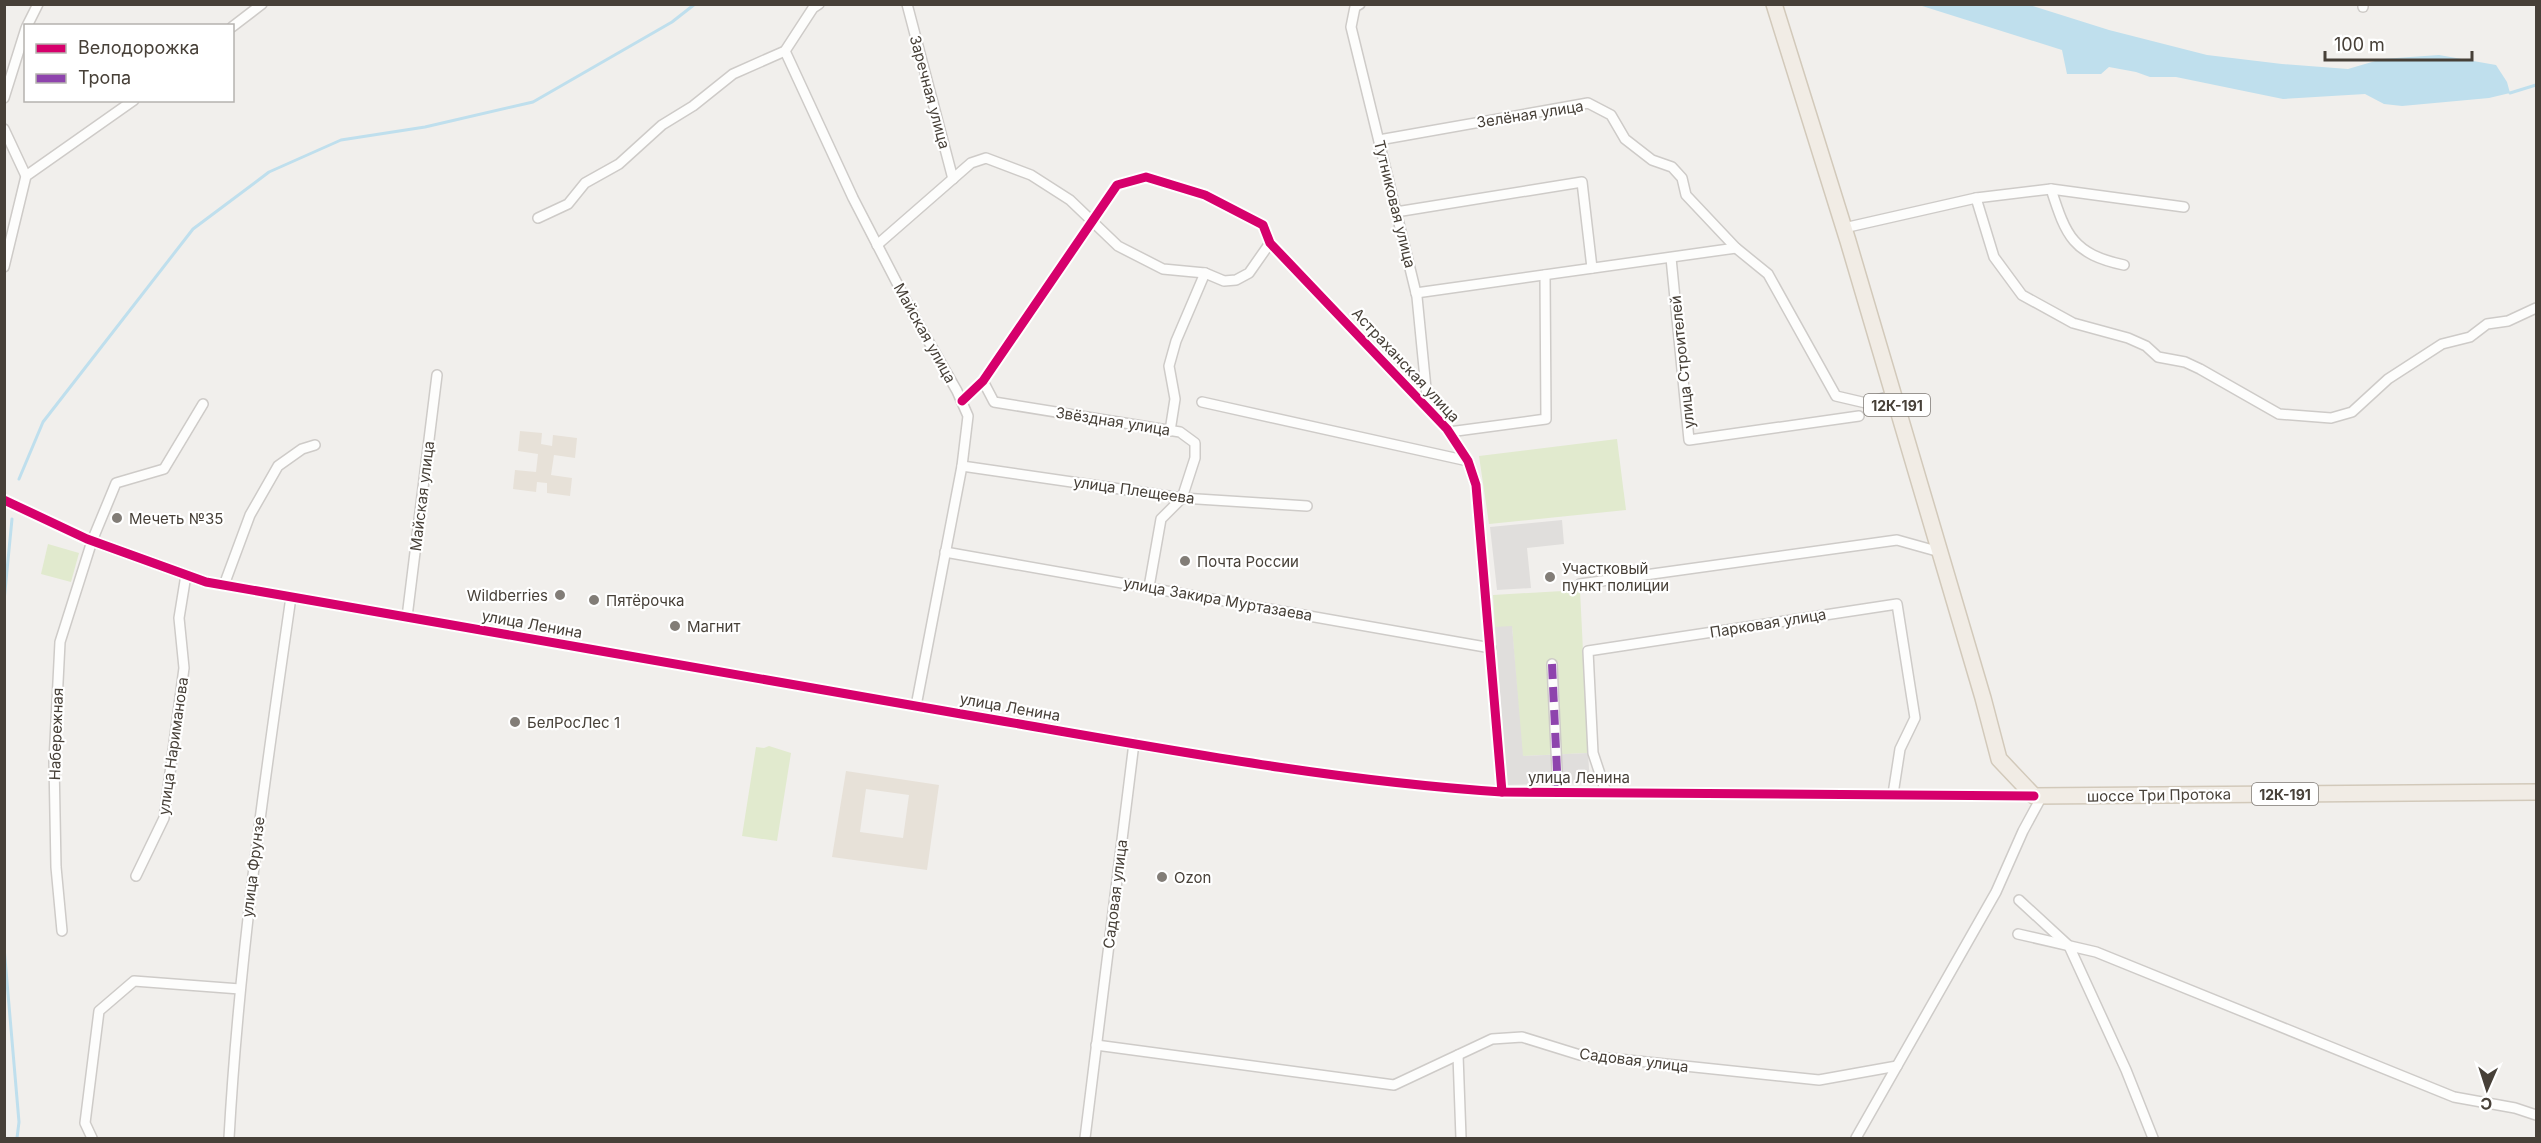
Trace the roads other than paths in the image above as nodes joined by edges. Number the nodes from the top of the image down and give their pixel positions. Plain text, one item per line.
1 (38, 4) edge
2 (262, 4) edge
3 (819, 4) edge
4 (907, 4) edge
5 (1360, 4) edge
6 (1774, 4) edge
7 (28, 24) edge
8 (234, 25) edge
9 (24, 33) edge
10 (784, 51) junction
11 (4, 98) edge
12 (131, 102) edge
13 (4, 129) edge
14 (1379, 140) junction
15 (26, 176) junction
16 (953, 179) junction
17 (2051, 189) junction
18 (1976, 198) junction
19 (2184, 207) dead end
20 (1396, 212) junction
21 (538, 218) dead end
22 (1093, 220) junction
23 (1844, 228) junction
24 (1270, 243) junction
25 (877, 245) junction
26 (1736, 249) junction
27 (1671, 258) junction
28 (2124, 265) dead end
29 (4, 267) edge
30 (1592, 268) junction
31 (1205, 273) junction
32 (1545, 275) junction
33 (1416, 293) junction
34 (2536, 308) edge
35 (437, 375) dead end
36 (983, 381) junction
37 (1894, 395) junction
38 (962, 401) junction
39 (1202, 402) dead end
40 (203, 405) dead end
41 (1428, 409) junction
42 (1858, 416) dead end
43 (1170, 431) junction
44 (1449, 432) junction
45 (315, 445) dead end
46 (1468, 461) junction
47 (962, 466) junction
48 (1182, 498) junction
49 (4, 500) edge
50 (1307, 506) dead end
51 (92, 541) junction
52 (945, 552) junction
53 (1940, 552) junction
54 (186, 575) junction
55 (1580, 584) dead end
56 (224, 585) junction
57 (1149, 586) junction
58 (291, 597) junction
59 (407, 617) junction
60 (1491, 648) junction
61 (1552, 664) dead end
62 (916, 706) junction
63 (1134, 743) junction
64 (1502, 792) junction
65 (1558, 792) junction
66 (1606, 792) junction
67 (2536, 792) edge
68 (1893, 794) junction
69 (2038, 796) junction
70 (136, 876) dead end
71 (2019, 900) dead end
72 (62, 932) dead end
73 (2018, 933) dead end
74 (2069, 946) junction
75 (240, 990) junction
76 (1096, 1045) junction
77 (1458, 1055) junction
78 (1897, 1066) junction
79 (2536, 1115) edge
80 (92, 1138) edge
81 (229, 1138) edge
82 (1085, 1138) edge
83 (1461, 1138) edge
84 (1856, 1138) edge
85 (2153, 1138) edge

1 - 7 street
2 - 8 street
3 - 10 street
4 - 16 street, Заречная улица
5 - 14 street, Тутниковая улица
6 - 23 main road, 12К-191
9 - 11 street
10 - 21 street
10 - 25 street, Майская улица
12 - 15 street
13 - 15 street
14 - 20 street, Тутниковая улица
14 - 26 street, Зелёная улица
15 - 29 street
16 - 22 street
16 - 25 street
17 - 18 street
17 - 19 street
17 - 28 street
18 - 23 street
18 - 34 street
20 - 30 street
20 - 33 street, Тутниковая улица
22 - 24 street, Астраханская улица
22 - 31 street
22 - 36 street, Астраханская улица
23 - 37 main road, 12К-191
24 - 31 street
24 - 41 street, Астраханская улица
25 - 38 street, Майская улица
26 - 27 street
26 - 37 street, Зелёная улица
27 - 30 street
27 - 42 street, улица Строителей
30 - 32 street
31 - 43 street
32 - 33 street
32 - 44 street
33 - 41 street, Тутниковая улица
35 - 59 street, Майская улица
36 - 38 street, Астраханская улица
36 - 43 street, Звёздная улица
37 - 53 main road, 12К-191
38 - 47 street, Майская улица
39 - 46 street
40 - 51 street, Набережная
41 - 44 street, Астраханская улица
43 - 48 street, Звёздная улица
44 - 46 street, Астраханская улица
45 - 56 street
46 - 60 street, Астраханская улица
47 - 48 street, улица Плещеева
47 - 52 street, Майская улица
48 - 50 street, улица Плещеева
48 - 57 street
49 - 51 street, улица Ленина
51 - 54 street, улица Ленина
51 - 72 street, Набережная
52 - 57 street, улица Закира Муртазаева
52 - 62 street, Майская улица
53 - 55 street
53 - 69 main road, 12К-191
54 - 56 street, улица Ленина
54 - 70 street, улица Нариманова
56 - 58 street, улица Ленина
57 - 60 street, улица Закира Муртазаева
58 - 59 street, улица Ленина
58 - 75 street, улица Фрунзе
59 - 62 street, улица Ленина
60 - 64 street, Астраханская улица
61 - 65 street
62 - 63 street, улица Ленина
63 - 64 street, улица Ленина
63 - 76 street, Садовая улица
64 - 65 street, улица Ленина
65 - 66 street, улица Ленина
66 - 68 street, улица Ленина
66 - 68 street, Парковая улица
67 - 69 main road, шоссе Три Протока / 12К-191
68 - 69 street, улица Ленина
69 - 78 street
71 - 74 street
73 - 74 street
74 - 79 street
74 - 85 street
75 - 80 street
75 - 81 street, улица Фрунзе
76 - 77 street, Садовая улица
76 - 82 street, Садовая улица
77 - 78 street, Садовая улица
77 - 83 street
78 - 84 street

